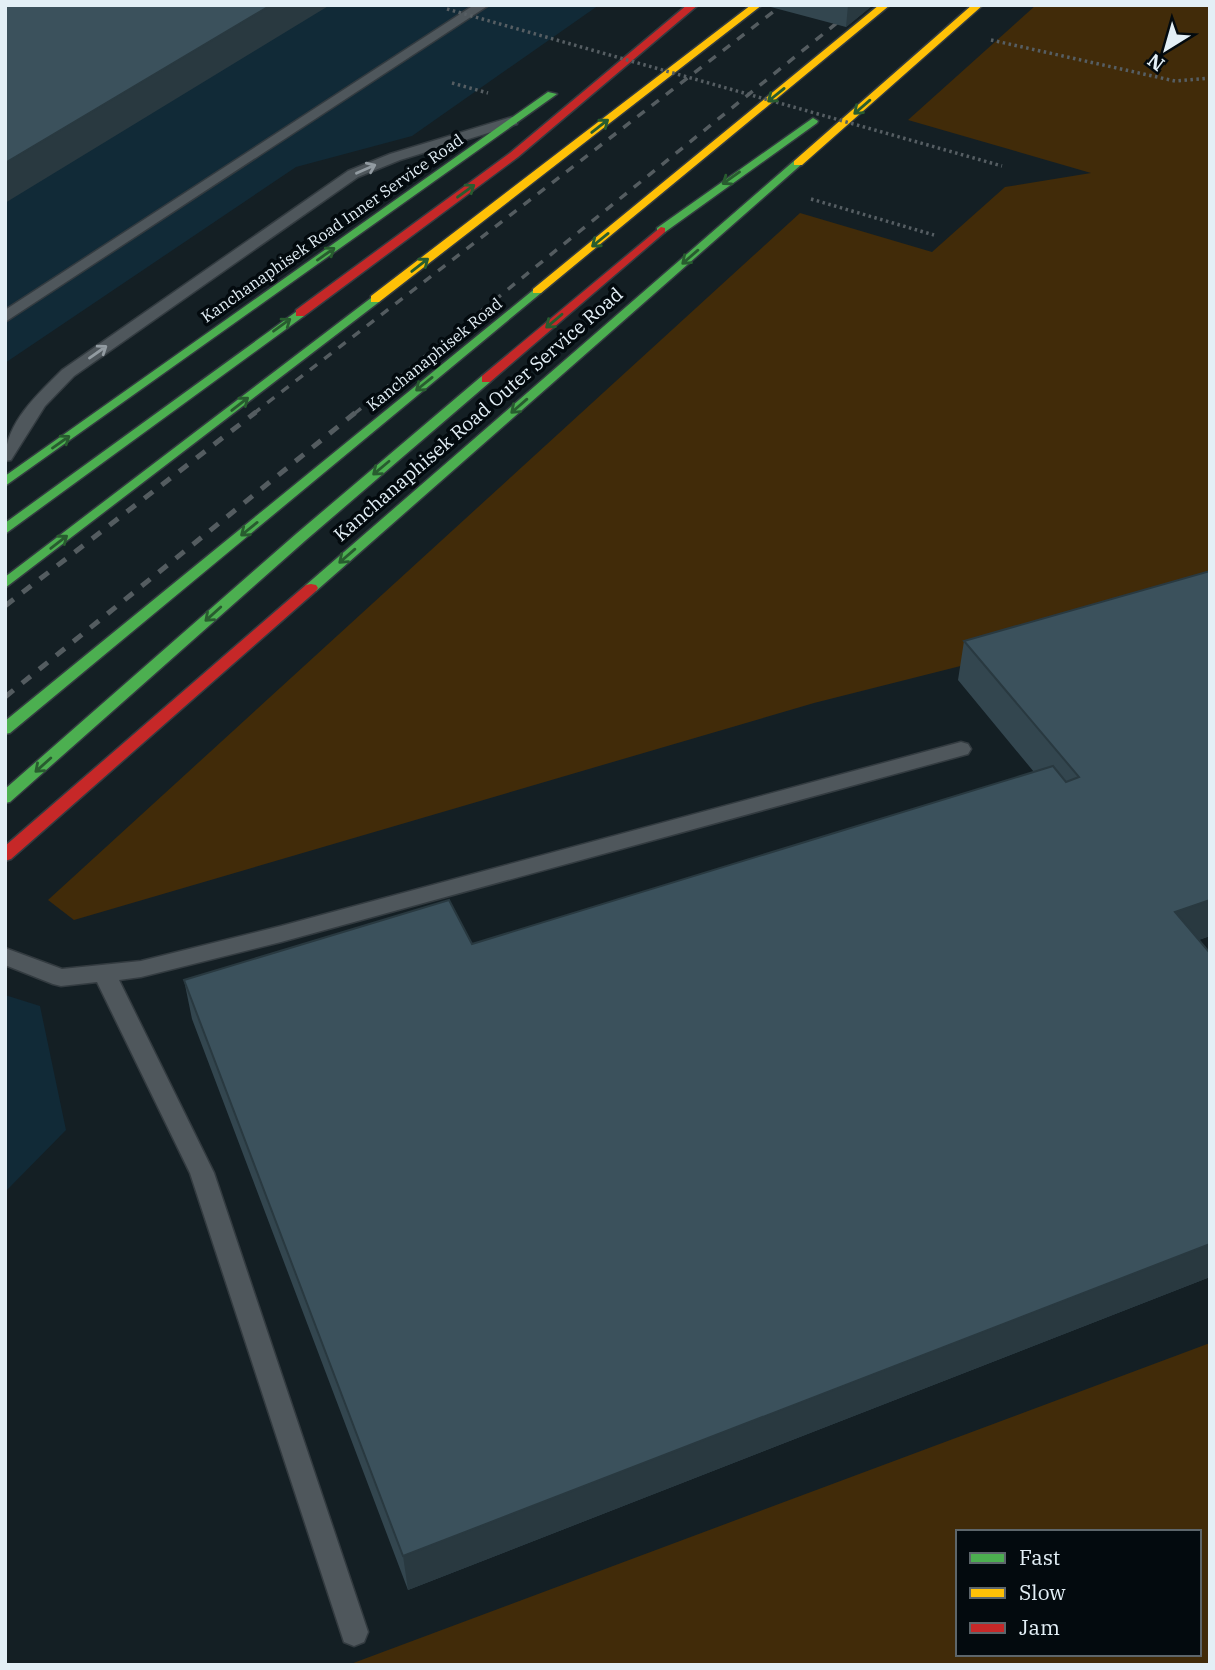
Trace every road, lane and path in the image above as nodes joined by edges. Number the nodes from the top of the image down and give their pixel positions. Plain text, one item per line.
1 (483, 5) edge
2 (681, 5) edge
3 (693, 5) edge
4 (757, 5) edge
5 (885, 5) edge
6 (447, 9) dead end
7 (973, 9) edge
8 (949, 30) junction
9 (602, 60) dead end
10 (1210, 78) edge
11 (568, 83) dead end
12 (516, 119) junction
13 (1002, 166) dead end
14 (770, 187) junction
15 (934, 235) dead end
16 (5, 317) edge
17 (5, 456) edge
18 (5, 482) edge
19 (5, 530) edge
20 (5, 584) edge
21 (5, 729) edge
22 (961, 749) dead end
23 (5, 798) edge
24 (5, 855) edge
25 (5, 957) edge
26 (104, 973) junction
27 (354, 1632) dead end

1 - 16 lane
2 - 9 main road
19 -> 3 main road
20 -> 4 main road
5 -> 21 main road, Kanchanaphisek Road
6 - 13 path, bridge
7 - 8 main road, Kanchanaphisek Road Outer Service Road
7 -> 23 main road
8 - 10 path
8 -> 14 main road, Kanchanaphisek Road Outer Service Road
11 - 12 main road, Kanchanaphisek Road Inner Service Road
17 -> 12 lane
18 -> 12 main road, Kanchanaphisek Road Inner Service Road
14 - 15 path
14 -> 24 main road, Kanchanaphisek Road Outer Service Road
22 - 26 lane
25 - 26 lane
26 - 27 lane

